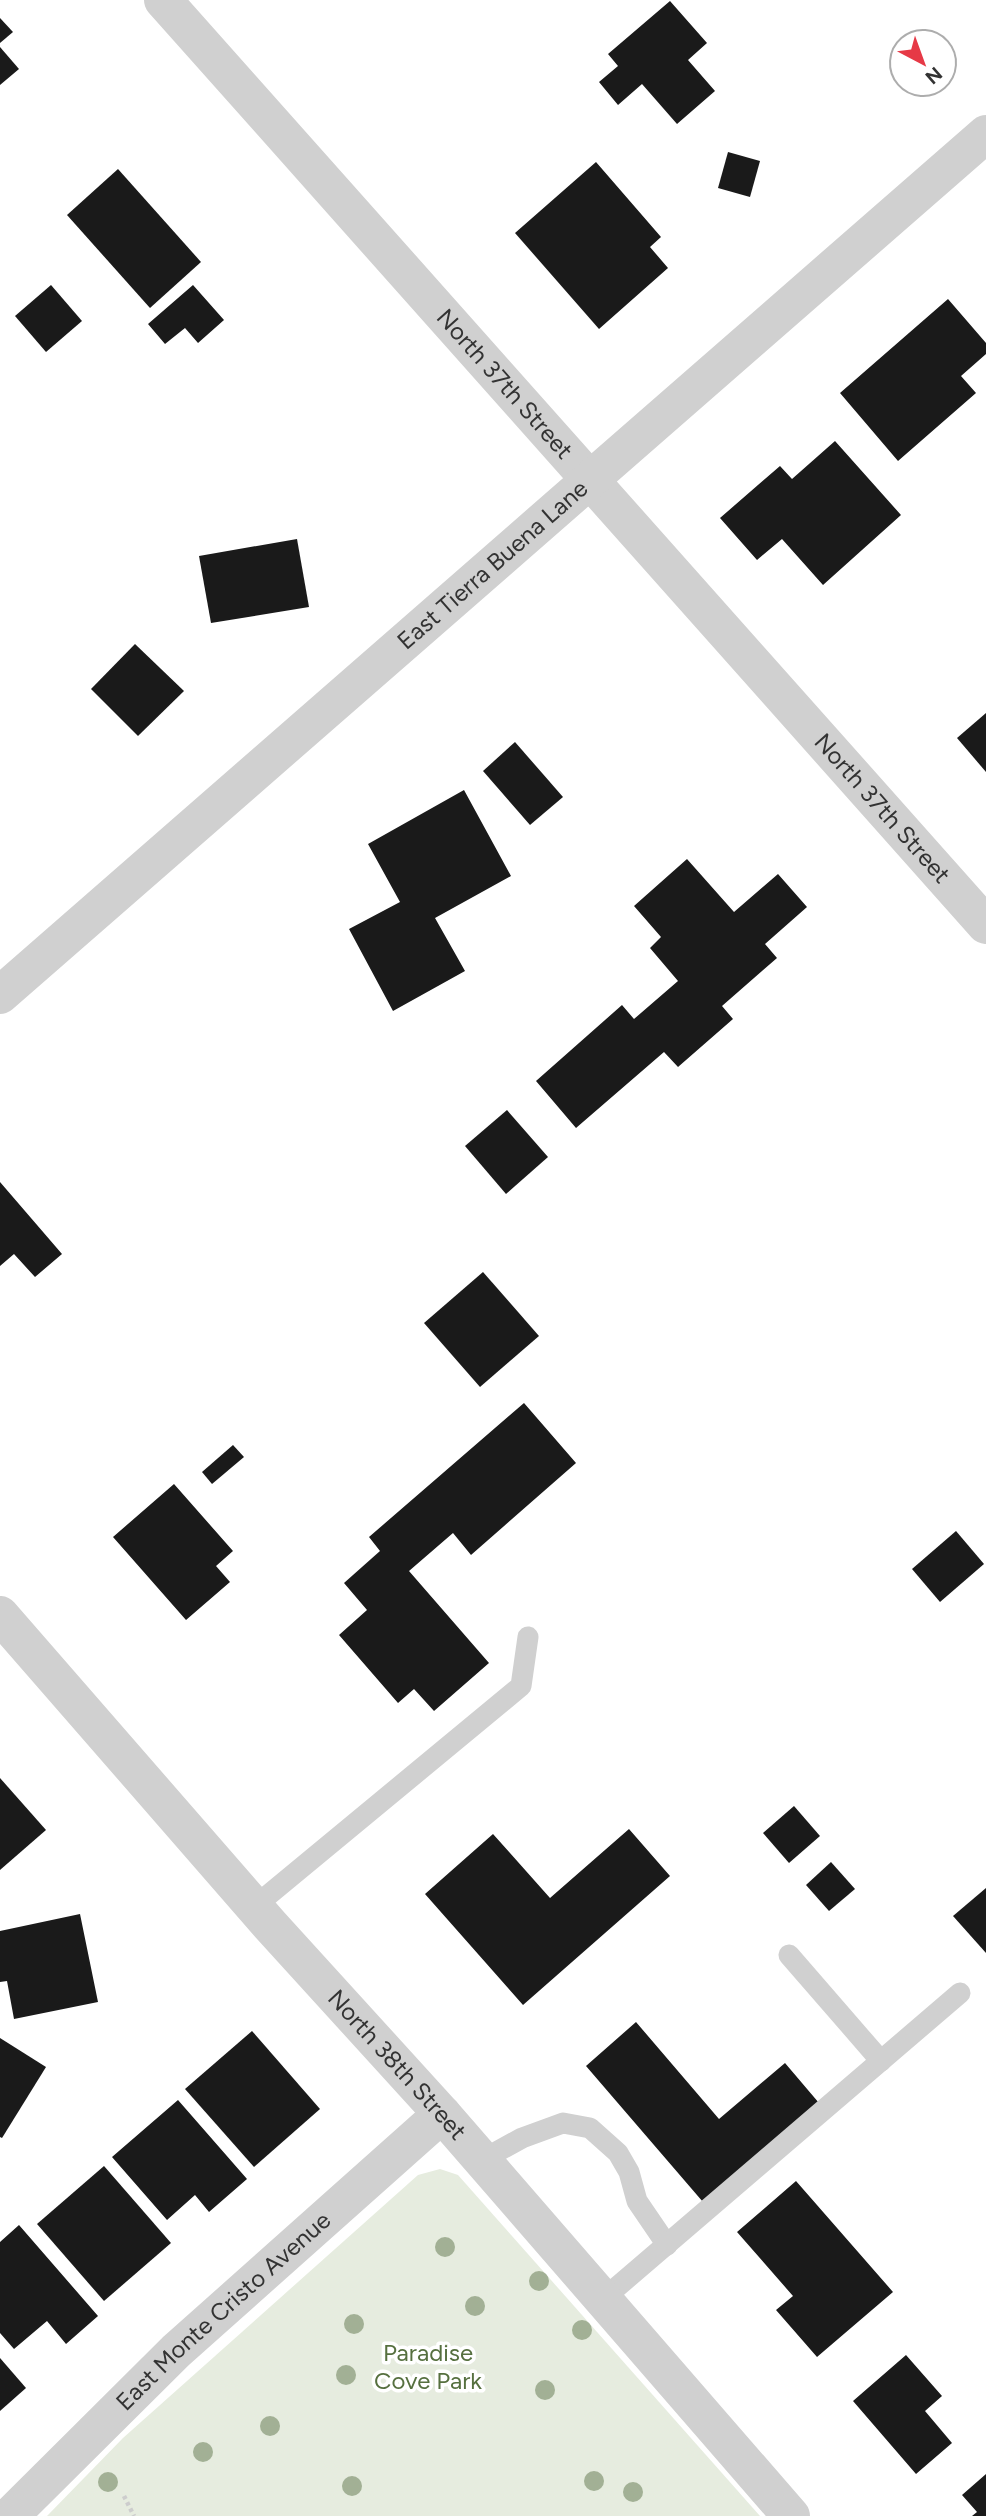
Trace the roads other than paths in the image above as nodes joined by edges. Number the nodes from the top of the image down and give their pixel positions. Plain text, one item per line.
1 (163, 0) edge
2 (986, 134) edge
3 (589, 480) junction
4 (986, 925) edge
5 (0, 995) edge
6 (0, 1615) edge
7 (528, 1637) dead end
8 (254, 1906) junction
9 (789, 1955) dead end
10 (960, 1993) dead end
11 (881, 2061) junction
12 (442, 2113) junction
13 (482, 2160) junction
14 (667, 2245) junction
15 (604, 2300) junction
16 (10, 2516) edge
17 (791, 2516) edge

1 - 3 street, North 37th Street
2 - 3 street, East Tierra Buena Lane
3 - 4 street, North 37th Street
3 - 5 street, East Tierra Buena Lane
6 - 8 street, North 38th Street
7 - 8 lane
8 - 12 street, North 38th Street
9 - 11 lane
10 - 11 lane
11 - 14 lane
12 - 13 street, North 38th Street
12 - 16 street, East Monte Cristo Avenue
13 - 14 lane
13 - 15 street, North 38th Street
14 - 15 lane
15 - 17 street, North 38th Street

